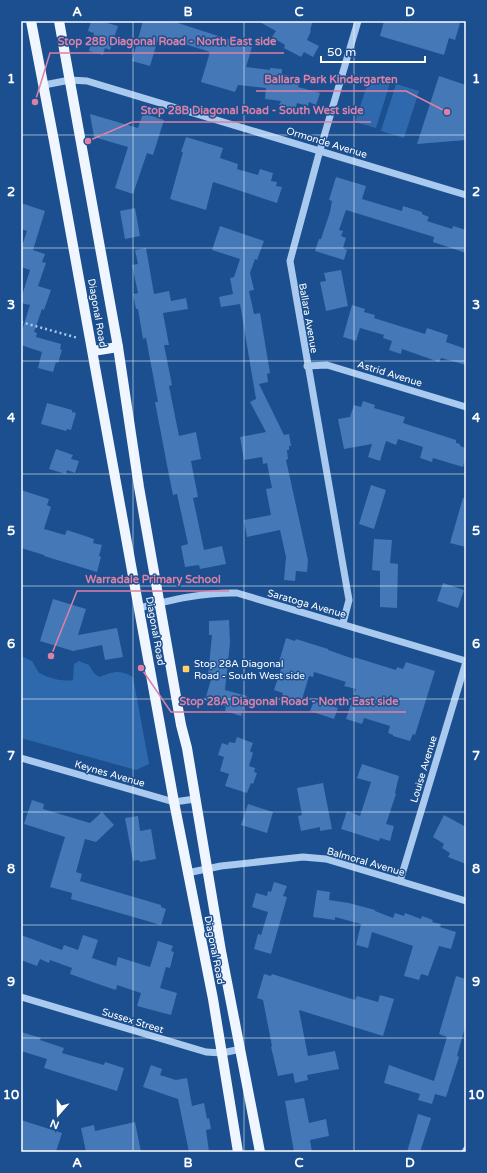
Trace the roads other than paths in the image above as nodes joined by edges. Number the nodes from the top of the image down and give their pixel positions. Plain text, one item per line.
1 (31, 21) edge
2 (58, 21) edge
3 (358, 21) edge
4 (70, 80) junction
5 (44, 84) junction
6 (320, 150) junction
7 (466, 194) edge
8 (92, 346) junction
9 (118, 347) junction
10 (308, 366) junction
11 (466, 407) edge
12 (159, 603) junction
13 (139, 608) junction
14 (343, 624) junction
15 (466, 662) edge
16 (21, 758) edge
17 (195, 798) junction
18 (174, 802) junction
19 (208, 868) junction
20 (187, 873) junction
21 (400, 881) junction
22 (466, 901) edge
23 (21, 997) edge
24 (241, 1049) junction
25 (222, 1053) junction
26 (238, 1152) edge
27 (260, 1152) edge

1 - 5 main road, Diagonal Road
2 - 4 main road, Diagonal Road
3 - 6 street, Ballara Avenue
4 - 5 street, Ormonde Avenue
4 - 6 street, Ormonde Avenue
4 - 9 main road, Diagonal Road
5 - 8 main road, Diagonal Road
6 - 7 street, Ormonde Avenue
6 - 10 street, Ballara Avenue
8 - 9 main road
8 - 13 main road, Diagonal Road
9 - 12 main road, Diagonal Road
10 - 11 street, Astrid Avenue
10 - 14 street, Ballara Avenue
12 - 13 street, Saratoga Avenue
12 - 14 street, Saratoga Avenue
12 - 17 main road, Diagonal Road
13 - 18 main road, Diagonal Road
14 - 15 street, Saratoga Avenue
15 - 21 street, Louise Avenue
16 - 18 street, Keynes Avenue
17 - 18 street, Keynes Avenue
17 - 19 main road, Diagonal Road
18 - 20 main road, Diagonal Road
19 - 20 street, Balmoral Avenue
19 - 21 street, Balmoral Avenue
19 - 24 main road, Diagonal Road
20 - 25 main road, Diagonal Road
21 - 22 street, Balmoral Avenue
23 - 25 street, Sussex Street
24 - 25 street, Sussex Street
24 - 27 main road, Diagonal Road
25 - 26 main road, Diagonal Road

